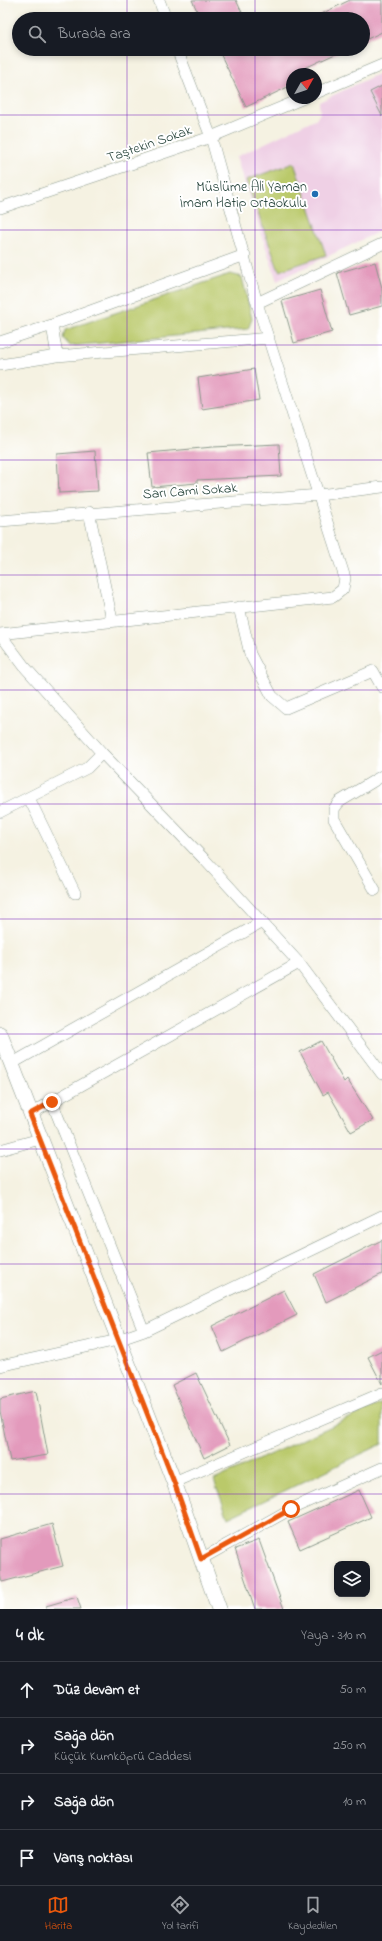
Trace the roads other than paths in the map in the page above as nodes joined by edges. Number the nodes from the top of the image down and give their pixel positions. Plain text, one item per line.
1 (159, 0) edge
2 (163, 12) edge
3 (180, 56) edge
4 (382, 65) edge
5 (322, 90) edge
6 (290, 104) edge
7 (211, 138) junction
8 (0, 208) edge
9 (382, 244) edge
10 (245, 255) junction
11 (257, 303) junction
12 (52, 325) junction
13 (269, 338) junction
14 (0, 342) edge
15 (57, 356) junction
16 (0, 365) edge
17 (382, 488) edge
18 (318, 495) junction
19 (89, 512) junction
20 (0, 521) edge
21 (239, 606) junction
22 (112, 620) junction
23 (0, 634) edge
24 (382, 687) edge
25 (102, 753) junction
26 (382, 776) edge
27 (29, 798) junction
28 (0, 812) edge
29 (375, 890) dead end
30 (75, 893) dead end
31 (262, 922) junction
32 (299, 963) junction
33 (0, 1034) edge
34 (11, 1064) junction
35 (382, 1074) edge
36 (52, 1102) junction
37 (30, 1114) junction
38 (40, 1139) junction
39 (0, 1150) edge
40 (382, 1216) edge
41 (144, 1331) junction
42 (118, 1340) junction
43 (0, 1366) edge
44 (382, 1393) edge
45 (382, 1468) edge
46 (174, 1482) junction
47 (201, 1559) junction
48 (219, 1609) edge

1 - 2 street
3 - 7 street
4 - 5 street
6 - 7 street, Taştekin Sokak
7 - 8 street, Taştekin Sokak
7 - 10 street
9 - 11 street
10 - 11 street
10 - 12 street
11 - 13 street
12 - 14 street
12 - 15 street
13 - 15 street
13 - 18 street
15 - 16 street
17 - 18 street, Sarı Cami Sokak
18 - 19 street, Sarı Cami Sokak
18 - 21 street
19 - 20 street, Sarı Cami Sokak
19 - 22 street
21 - 22 street
21 - 24 street
22 - 23 street
23 - 25 street
25 - 27 street
25 - 31 street
26 - 29 street
27 - 28 street
27 - 30 street
31 - 32 street
31 - 34 street
32 - 35 street
32 - 36 street
33 - 34 street
34 - 37 street
36 - 37 street
36 - 41 street
37 - 38 street
38 - 39 street
38 - 42 street
40 - 41 street
41 - 42 street
42 - 43 street
42 - 46 street
44 - 46 street
45 - 47 street
46 - 47 street
47 - 48 street

